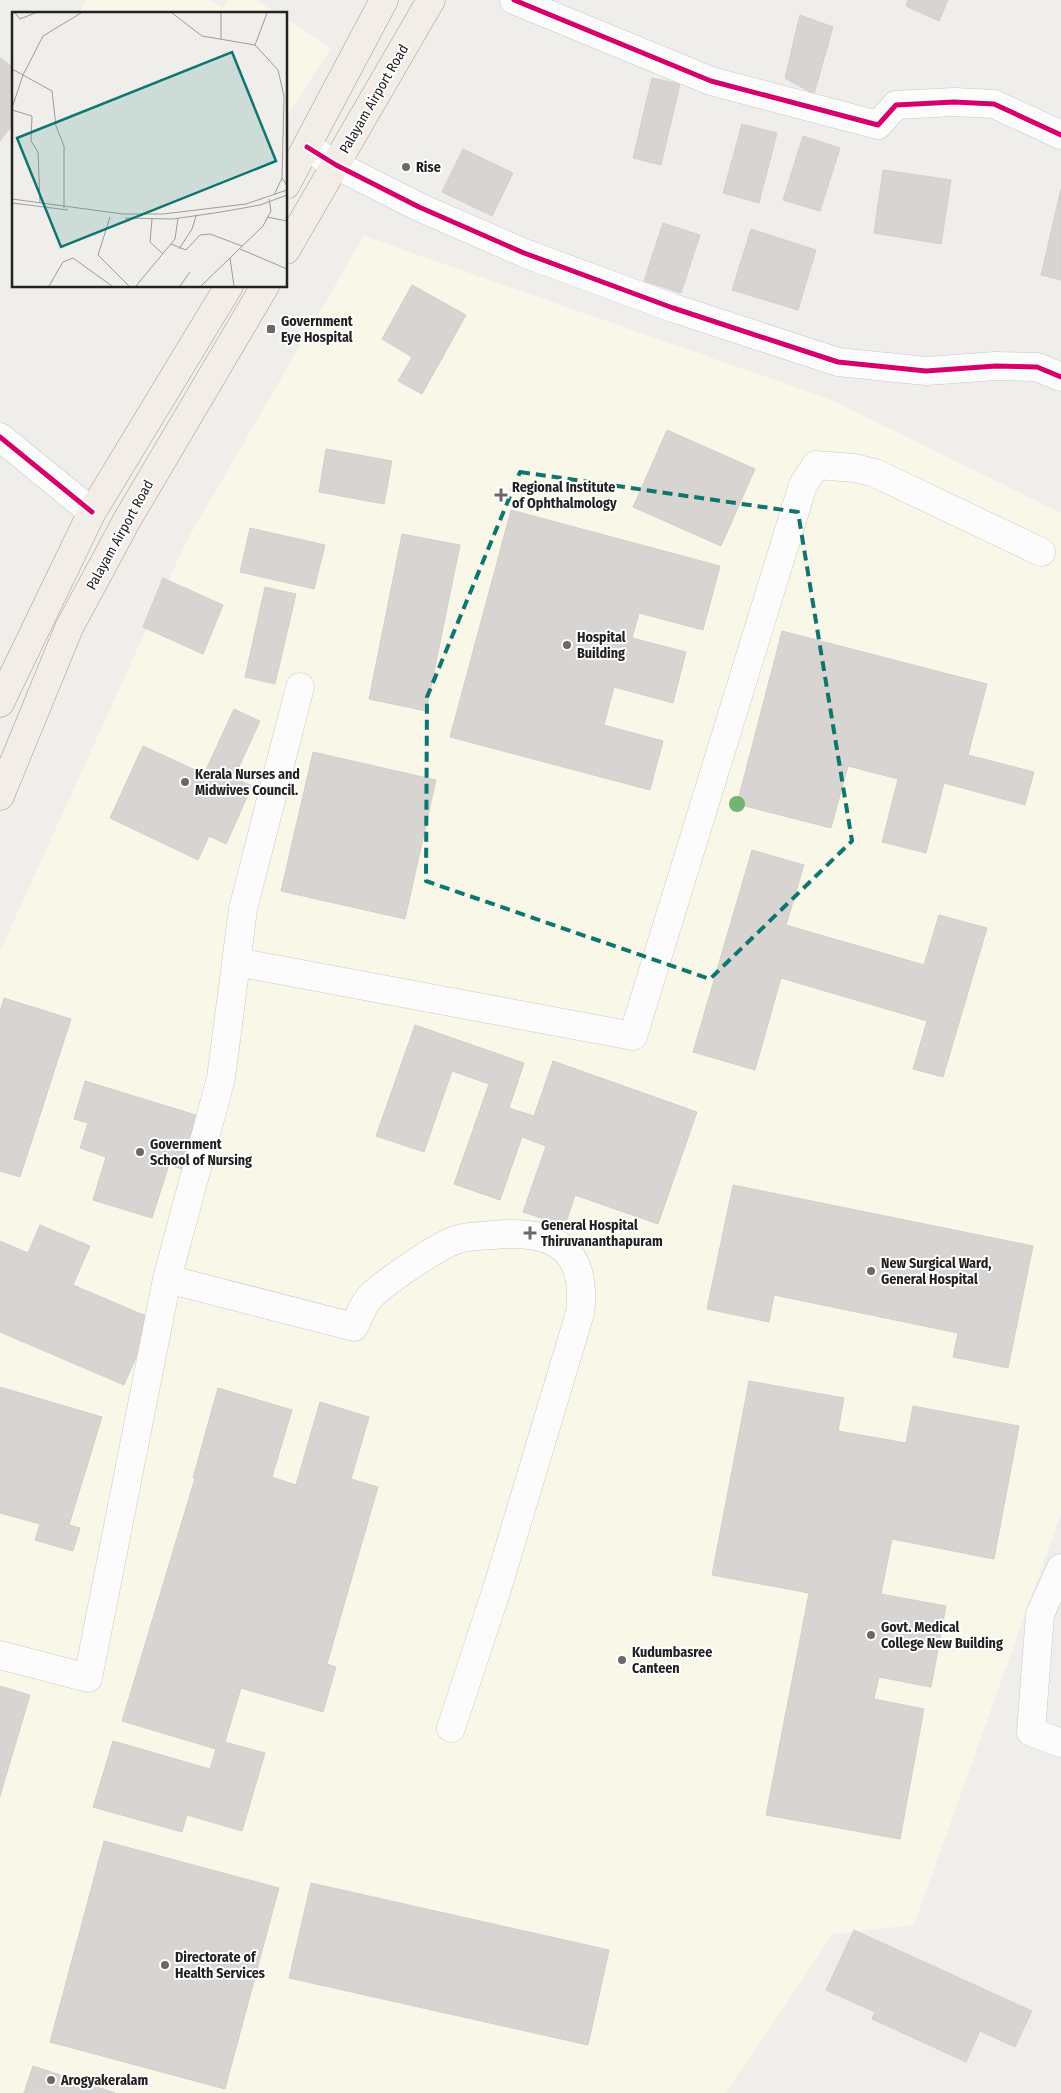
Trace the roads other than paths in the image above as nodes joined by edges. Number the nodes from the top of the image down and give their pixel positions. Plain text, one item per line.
1 (384, 0) edge
2 (431, 0) edge
3 (514, 0) edge
4 (1061, 135) edge
5 (307, 146) junction
6 (336, 165) junction
7 (288, 180) edge
8 (288, 247) edge
9 (228, 288) edge
10 (264, 288) edge
11 (1061, 377) edge
12 (0, 437) edge
13 (92, 512) junction
14 (1042, 552) dead end
15 (300, 687) dead end
16 (0, 703) edge
17 (0, 796) edge
18 (236, 962) junction
19 (167, 1279) junction
20 (1061, 1568) edge
21 (0, 1655) edge
22 (451, 1728) dead end
23 (1061, 1743) edge

1 - 5 main road
2 - 6 main road, Palayam Airport Road
3 - 4 street
5 - 6 street
5 - 7 main road
6 - 8 main road, Palayam Airport Road
6 - 11 street
9 - 13 main road
10 - 17 main road, Palayam Airport Road
12 - 13 street
13 - 16 main road
14 - 18 street
15 - 18 street
18 - 19 street
19 - 21 street
19 - 22 street
20 - 23 street

